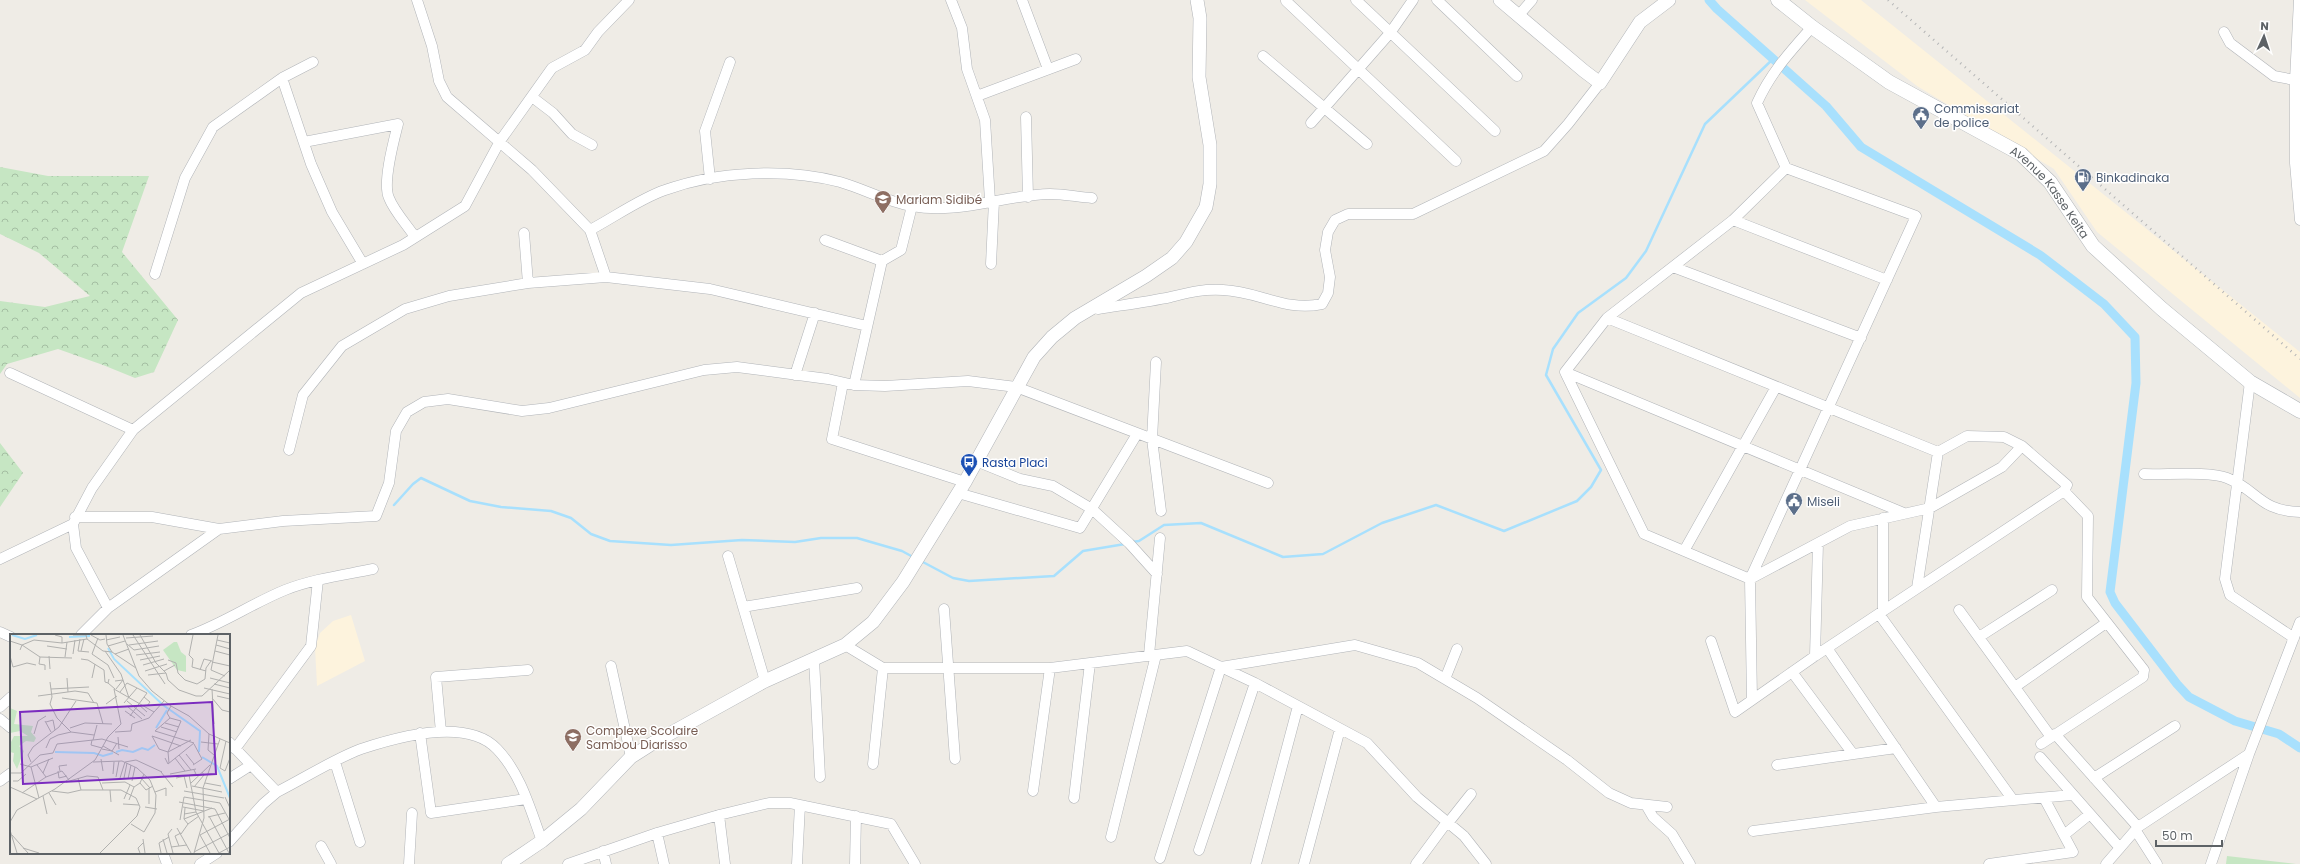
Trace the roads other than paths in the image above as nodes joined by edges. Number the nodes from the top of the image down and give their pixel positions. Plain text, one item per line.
1 (417, 0) edge
2 (630, 0) edge
3 (951, 0) edge
4 (1022, 0) edge
5 (1197, 0) edge
6 (1356, 0) edge
7 (1413, 0) edge
8 (1437, 0) edge
9 (1500, 0) edge
10 (1532, 0) edge
11 (1669, 0) edge
12 (1778, 0) edge
13 (2299, 0) edge
14 (1286, 1) dead end
15 (1520, 15) junction
16 (1812, 28) junction
17 (2224, 32) dead end
18 (1390, 33) junction
19 (1263, 56) dead end
20 (1076, 59) dead end
21 (313, 62) dead end
22 (730, 62) dead end
23 (1048, 69) junction
24 (1358, 69) junction
25 (1517, 76) dead end
26 (282, 78) junction
27 (2295, 80) junction
28 (1600, 82) junction
29 (978, 96) junction
30 (532, 97) junction
31 (1325, 108) junction
32 (1026, 117) dead end
33 (1311, 123) dead end
34 (1495, 131) dead end
35 (304, 142) junction
36 (500, 142) junction
37 (1367, 144) dead end
38 (592, 145) dead end
39 (1456, 161) dead end
40 (1786, 168) junction
41 (710, 179) junction
42 (1028, 196) junction
43 (1092, 198) dead end
44 (992, 201) junction
45 (912, 206) junction
46 (1733, 220) junction
47 (2300, 220) edge
48 (590, 230) junction
49 (524, 234) dead end
50 (415, 237) junction
51 (825, 240) dead end
52 (882, 260) junction
53 (363, 264) junction
54 (991, 264) dead end
55 (1674, 267) junction
56 (155, 274) dead end
57 (606, 277) junction
58 (1887, 280) junction
59 (528, 283) junction
60 (1091, 307) junction
61 (815, 314) junction
62 (1607, 318) junction
63 (868, 326) junction
64 (1861, 338) junction
65 (1156, 362) dead end
66 (1565, 372) junction
67 (10, 373) dead end
68 (795, 375) junction
69 (2250, 382) junction
70 (844, 383) junction
71 (854, 385) junction
72 (1016, 387) junction
73 (1776, 387) junction
74 (1829, 408) junction
75 (2300, 412) edge
76 (133, 430) junction
77 (1137, 434) junction
78 (1152, 439) junction
79 (1743, 446) junction
80 (2022, 446) junction
81 (289, 450) dead end
82 (1938, 452) junction
83 (976, 461) junction
84 (1801, 470) junction
85 (2144, 474) dead end
86 (1268, 483) dead end
87 (2236, 484) junction
88 (961, 488) junction
89 (2064, 491) junction
90 (1930, 508) junction
91 (1092, 509) junction
92 (1161, 512) dead end
93 (2300, 512) edge
94 (1904, 513) junction
95 (1883, 518) junction
96 (74, 521) junction
97 (219, 528) junction
98 (1160, 538) dead end
99 (1818, 543) junction
100 (1684, 551) junction
101 (728, 556) dead end
102 (0, 559) edge
103 (373, 569) dead end
104 (1157, 574) junction
105 (1750, 579) junction
106 (318, 580) junction
107 (857, 588) dead end
108 (1918, 588) junction
109 (2052, 590) dead end
110 (744, 607) junction
111 (108, 608) junction
112 (944, 609) dead end
113 (1960, 610) dead end
114 (1881, 613) junction
115 (2300, 622) edge
116 (2106, 624) junction
117 (0, 632) edge
118 (82, 634) edge
119 (194, 634) edge
120 (10, 637) edge
121 (1979, 637) junction
122 (2294, 638) junction
123 (1711, 641) dead end
124 (845, 645) junction
125 (1827, 648) junction
126 (1457, 650) dead end
127 (1153, 655) junction
128 (1815, 656) junction
129 (814, 659) junction
130 (1090, 663) junction
131 (610, 666) dead end
132 (1221, 667) junction
133 (883, 668) junction
134 (948, 668) junction
135 (1050, 668) junction
136 (528, 670) dead end
137 (1792, 672) junction
138 (1445, 679) junction
139 (765, 681) junction
140 (1255, 683) junction
141 (2015, 687) junction
142 (10, 698) edge
143 (1752, 700) junction
144 (1298, 706) junction
145 (0, 707) edge
146 (0, 719) edge
147 (2175, 726) dead end
148 (10, 727) edge
149 (1340, 728) junction
150 (441, 732) junction
151 (420, 733) junction
152 (2053, 736) junction
153 (2041, 744) dead end
154 (232, 746) edge
155 (1896, 748) junction
156 (2251, 749) junction
157 (1853, 754) junction
158 (2040, 757) dead end
159 (631, 758) junction
160 (955, 759) dead end
161 (335, 762) junction
162 (873, 764) dead end
163 (1776, 764) dead end
164 (251, 765) junction
165 (10, 774) edge
166 (820, 777) dead end
167 (230, 778) edge
168 (2094, 778) junction
169 (0, 780) edge
170 (1033, 791) dead end
171 (277, 792) junction
172 (1471, 794) dead end
173 (2072, 795) junction
174 (1074, 798) dead end
175 (2044, 798) junction
176 (526, 799) junction
177 (2013, 800) junction
178 (800, 805) junction
179 (1646, 805) junction
180 (1667, 807) dead end
181 (1936, 807) junction
182 (412, 813) dead end
183 (2090, 814) junction
184 (719, 815) junction
185 (856, 816) junction
186 (1447, 822) junction
187 (2137, 829) junction
188 (1753, 831) dead end
189 (657, 833) junction
190 (2064, 835) junction
191 (1111, 837) dead end
192 (230, 841) edge
193 (542, 841) junction
194 (360, 842) dead end
195 (321, 846) dead end
196 (2120, 848) junction
197 (1199, 850) dead end
198 (603, 851) junction
199 (163, 854) edge
200 (215, 854) edge
201 (1160, 858) dead end
202 (512, 863) edge
203 (166, 864) edge
204 (200, 864) edge
205 (331, 864) edge
206 (409, 864) edge
207 (568, 864) edge
208 (606, 864) edge
209 (664, 864) edge
210 (725, 864) edge
211 (797, 864) edge
212 (855, 864) edge
213 (915, 864) edge
214 (1256, 864) edge
215 (1304, 864) edge
216 (1416, 864) edge
217 (1486, 864) edge
218 (1690, 864) edge
219 (1989, 864) edge
220 (2106, 864) edge
221 (2157, 864) edge
222 (2211, 864) edge

1 - 36 street
2 - 30 street
3 - 29 street
4 - 23 street
5 - 60 street
6 - 18 street
7 - 18 street
8 - 25 street
9 - 15 street
10 - 15 street
11 - 28 street
12 - 16 main road, Avenue Kasse Keita
13 - 27 street
14 - 24 street
15 - 28 street
16 - 40 street
16 - 69 main road, Avenue Kasse Keita
17 - 27 street
18 - 24 street
18 - 34 street
19 - 31 street
20 - 23 street
21 - 26 street
22 - 41 street
23 - 29 street
24 - 31 street
24 - 39 street
26 - 35 street
26 - 56 street
27 - 47 street
28 - 60 street
29 - 44 street
30 - 36 street
30 - 38 street
31 - 33 street
31 - 37 street
32 - 42 street
35 - 50 street
35 - 53 street
36 - 48 street
36 - 50 street
40 - 46 street
40 - 58 street
41 - 45 street
41 - 48 street
42 - 43 street
42 - 44 street
44 - 45 street
44 - 54 street
45 - 52 street
46 - 55 street
46 - 58 street
48 - 57 street
49 - 59 street
50 - 53 street
51 - 52 street
52 - 63 street
53 - 76 street
55 - 62 street
55 - 64 street
57 - 59 street
57 - 61 street
58 - 64 street
59 - 81 street
60 - 72 street
61 - 63 street
61 - 68 street
62 - 66 street
62 - 73 street
63 - 71 street
64 - 74 street
65 - 78 street
66 - 79 street
66 - 100 street
67 - 76 street
68 - 70 street
68 - 97 street
69 - 75 main road, Avenue Kasse Keita
69 - 87 street
70 - 71 street
70 - 88 street
71 - 72 street
72 - 77 street
72 - 83 street
73 - 74 street
73 - 79 street
74 - 82 street
74 - 84 street
76 - 96 street
77 - 78 street
77 - 91 street
78 - 86 street
78 - 92 street
79 - 84 street
79 - 100 street
80 - 82 street
80 - 89 street
80 - 90 street
82 - 90 street
83 - 88 street
83 - 91 street
84 - 94 street
84 - 105 street
85 - 87 street
87 - 93 street
87 - 122 street
88 - 91 street
88 - 124 street
89 - 108 street
89 - 116 street
90 - 94 street
90 - 108 street
91 - 104 street
94 - 95 street
95 - 99 street
95 - 114 street
96 - 97 street
96 - 102 street
96 - 111 street
97 - 111 street
98 - 104 street
99 - 105 street
99 - 128 street
100 - 105 street
101 - 110 street
103 - 106 street
104 - 127 street
105 - 143 street
106 - 119 street
106 - 154 street
107 - 110 street
108 - 114 street
109 - 121 street
110 - 139 street
111 - 118 street
112 - 134 street
113 - 121 street
114 - 125 street
114 - 177 street
115 - 122 street
116 - 141 street
116 - 152 street
117 - 120 street
121 - 141 street
122 - 156 street
123 - 143 street
124 - 129 street
124 - 133 street
125 - 128 street
125 - 155 street
126 - 138 street
127 - 130 street
127 - 132 street
127 - 191 street
128 - 137 street
129 - 139 street
129 - 166 street
130 - 135 street
130 - 174 street
131 - 159 street
132 - 138 street
132 - 140 street
132 - 201 street
133 - 134 street
133 - 162 street
134 - 135 street
134 - 160 street
135 - 170 street
136 - 150 street
137 - 143 street
137 - 157 street
138 - 179 street
139 - 159 street
140 - 144 street
140 - 197 street
141 - 152 street
142 - 145 street
144 - 149 street
144 - 214 street
146 - 148 street
147 - 168 street
149 - 186 street
149 - 215 street
150 - 151 street
150 - 176 street
151 - 161 street
151 - 176 street
152 - 153 street
152 - 168 street
154 - 164 street
155 - 157 street
155 - 181 street
156 - 187 street
156 - 222 street
157 - 163 street
158 - 173 street
159 - 193 street
161 - 171 street
161 - 194 street
164 - 167 street
164 - 171 street
165 - 169 street
168 - 187 street
171 - 192 street
172 - 186 street
173 - 175 street
173 - 183 street
175 - 177 street
175 - 190 street
176 - 193 street
177 - 181 street
178 - 184 street
178 - 185 street
178 - 211 street
179 - 180 street
179 - 218 street
181 - 188 street
182 - 206 street
183 - 190 street
183 - 196 street
184 - 189 street
184 - 210 street
185 - 212 street
185 - 213 street
186 - 216 street
186 - 217 street
187 - 196 street
187 - 221 street
189 - 198 street
189 - 209 street
190 - 219 street
193 - 202 street
195 - 205 street
196 - 220 street
198 - 207 street
198 - 208 street
199 - 203 street
200 - 204 street

